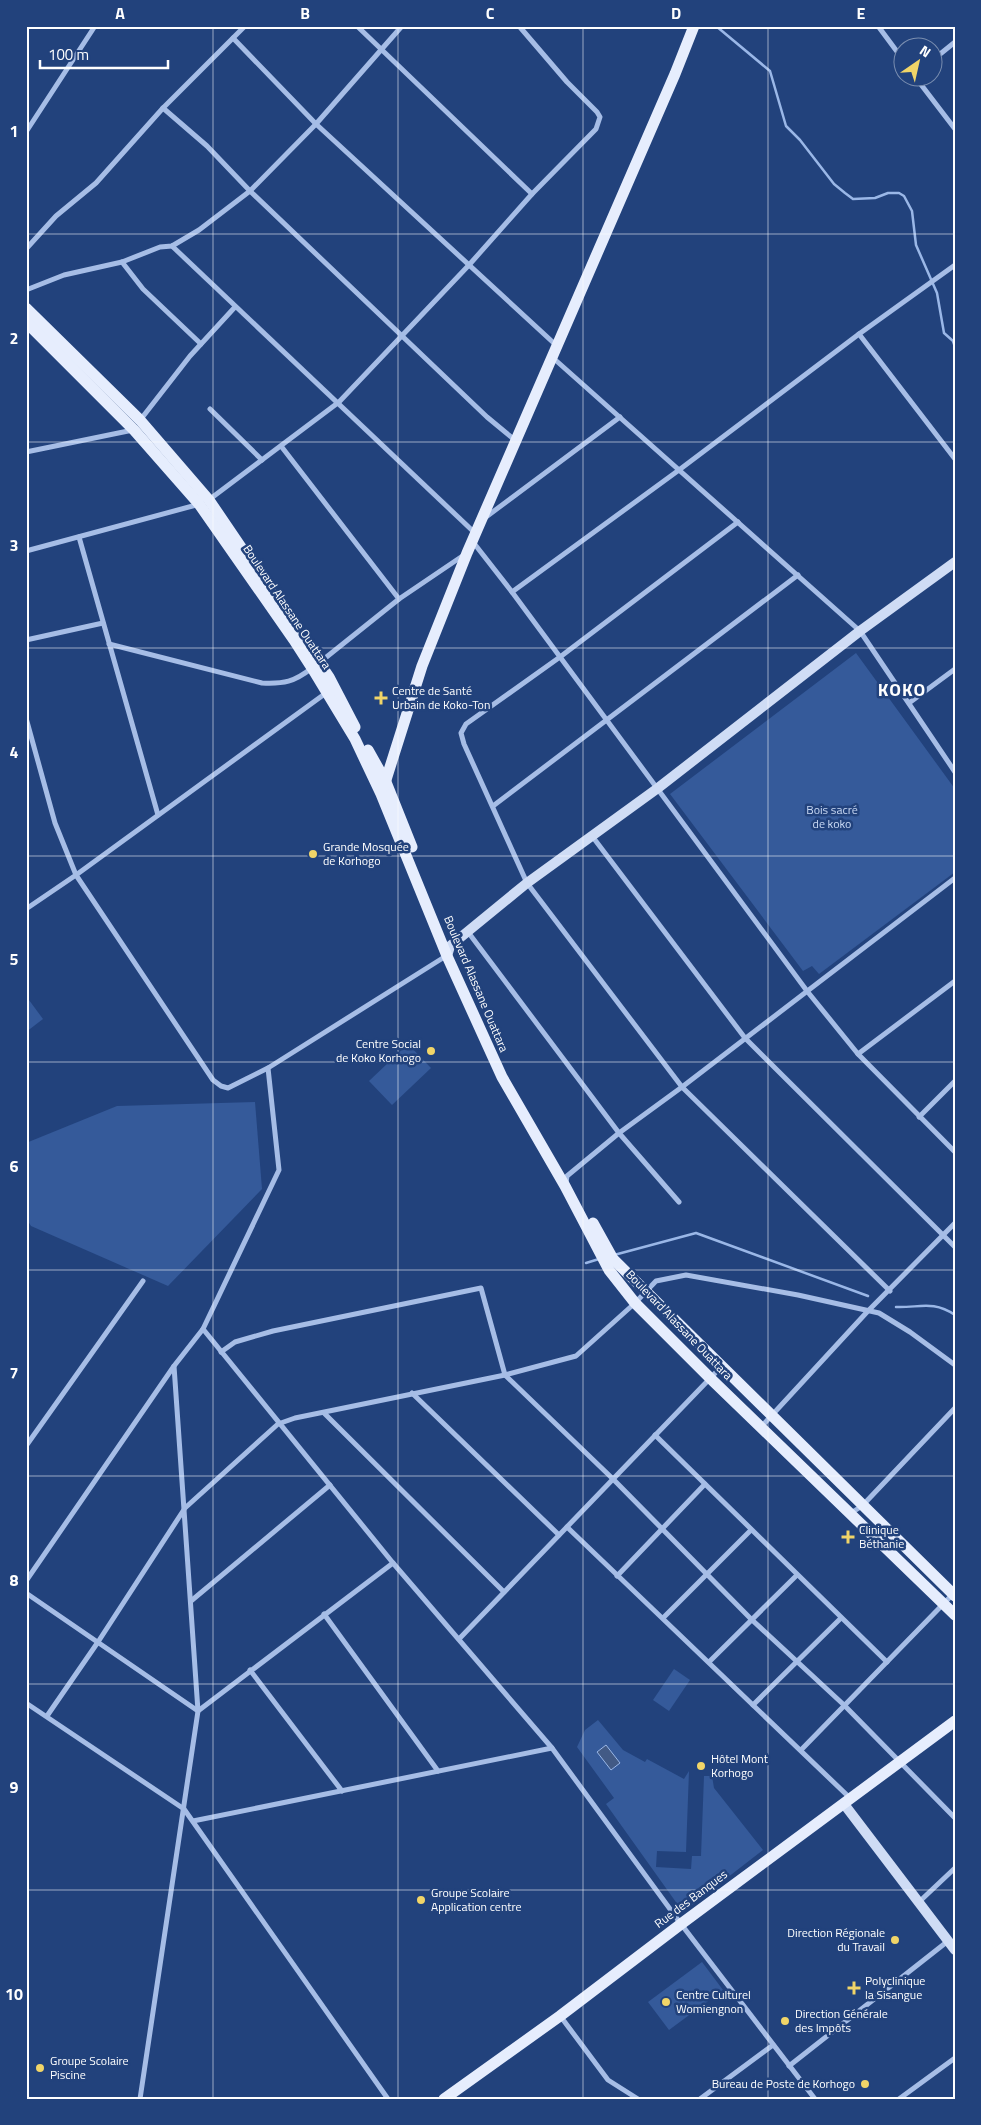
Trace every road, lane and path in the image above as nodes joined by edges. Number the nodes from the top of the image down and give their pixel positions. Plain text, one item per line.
1 (95, 26) edge
2 (245, 26) edge
3 (357, 26) edge
4 (402, 26) edge
5 (519, 26) edge
6 (694, 26) edge
7 (878, 26) edge
8 (233, 38) junction
9 (955, 42) edge
10 (894, 48) edge
11 (381, 49) junction
12 (944, 51) edge
13 (924, 88) edge
14 (163, 108) junction
15 (316, 124) junction
16 (955, 128) edge
17 (26, 132) edge
18 (250, 191) junction
19 (532, 194) junction
20 (172, 246) junction
21 (26, 249) edge
22 (122, 262) junction
23 (469, 265) junction
24 (955, 265) edge
25 (26, 290) edge
26 (235, 307) junction
27 (26, 308) edge
28 (26, 322) edge
29 (859, 334) junction
30 (402, 335) junction
31 (201, 344) junction
32 (554, 352) junction
33 (339, 402) junction
34 (210, 410) dead end
35 (620, 417) junction
36 (137, 425) junction
37 (517, 441) junction
38 (280, 446) junction
39 (26, 452) edge
40 (955, 458) edge
41 (262, 460) junction
42 (680, 470) junction
43 (204, 502) junction
44 (482, 520) junction
45 (738, 522) junction
46 (78, 538) junction
47 (475, 538) junction
48 (26, 551) edge
49 (467, 553) junction
50 (955, 562) edge
51 (798, 575) junction
52 (512, 592) junction
53 (399, 599) junction
54 (103, 623) junction
55 (860, 631) junction
56 (26, 640) edge
57 (109, 644) junction
58 (560, 657) junction
59 (315, 666) junction
60 (955, 669) edge
61 (330, 690) junction
62 (908, 703) junction
63 (26, 718) edge
64 (606, 719) junction
65 (954, 768) edge
66 (386, 782) junction
67 (658, 788) junction
68 (381, 794) junction
69 (493, 806) junction
70 (158, 815) junction
71 (592, 836) junction
72 (76, 876) junction
73 (955, 878) edge
74 (527, 883) junction
75 (26, 909) edge
76 (468, 932) junction
77 (448, 951) junction
78 (955, 981) edge
79 (807, 991) junction
80 (745, 1038) junction
81 (858, 1054) junction
82 (268, 1068) junction
83 (955, 1080) edge
84 (682, 1087) junction
85 (919, 1117) junction
86 (618, 1133) junction
87 (955, 1152) edge
88 (566, 1181) junction
89 (678, 1202) dead end
90 (955, 1223) edge
91 (943, 1236) junction
92 (955, 1247) edge
93 (605, 1254) junction
94 (143, 1281) dead end
95 (890, 1291) junction
96 (645, 1292) junction
97 (635, 1302) junction
98 (867, 1312) junction
99 (203, 1329) junction
100 (221, 1352) junction
101 (955, 1365) edge
102 (174, 1366) junction
103 (721, 1367) junction
104 (505, 1375) junction
105 (711, 1378) junction
106 (412, 1393) junction
107 (955, 1408) edge
108 (324, 1413) junction
109 (772, 1416) junction
110 (278, 1424) junction
111 (760, 1428) junction
112 (656, 1436) junction
113 (26, 1446) edge
114 (613, 1479) junction
115 (705, 1484) junction
116 (330, 1486) junction
117 (862, 1506) junction
118 (185, 1508) junction
119 (851, 1514) junction
120 (567, 1527) junction
121 (661, 1528) junction
122 (750, 1530) junction
123 (560, 1535) junction
124 (393, 1563) junction
125 (706, 1574) junction
126 (797, 1575) junction
127 (617, 1576) junction
128 (26, 1582) edge
129 (26, 1592) edge
130 (504, 1592) junction
131 (954, 1594) edge
132 (190, 1601) junction
133 (944, 1604) junction
134 (324, 1614) junction
135 (955, 1615) edge
136 (663, 1618) junction
137 (751, 1618) junction
138 (841, 1618) junction
139 (459, 1639) junction
140 (98, 1642) junction
141 (709, 1662) junction
142 (798, 1662) junction
143 (887, 1662) junction
144 (250, 1670) junction
145 (26, 1703) edge
146 (753, 1705) junction
147 (844, 1705) junction
148 (198, 1711) junction
149 (47, 1716) junction
150 (953, 1725) edge
151 (552, 1748) junction
152 (801, 1750) junction
153 (900, 1762) junction
154 (438, 1771) junction
155 (342, 1790) junction
156 (847, 1801) junction
157 (184, 1809) junction
158 (955, 1818) edge
159 (193, 1821) junction
160 (955, 1868) edge
161 (918, 1902) junction
162 (680, 1924) junction
163 (948, 1941) junction
164 (955, 1950) edge
165 (560, 2016) junction
166 (773, 2045) junction
167 (955, 2058) edge
168 (789, 2066) junction
169 (140, 2099) edge
170 (388, 2099) edge
171 (444, 2099) edge
172 (638, 2099) edge
173 (700, 2099) edge
174 (815, 2099) edge
175 (899, 2099) edge

1 - 17 street
2 - 8 street
3 - 11 street
4 - 11 street
5 - 19 street
6 - 32 main road
7 - 10 street
8 - 14 street
8 - 15 street
9 - 12 street
11 - 15 street
11 - 19 street
13 - 16 street
14 - 18 street
14 - 21 street
15 - 18 street
15 - 23 street
18 - 20 street
18 - 30 street
19 - 23 street
20 - 22 street
20 - 26 street
22 - 25 street
22 - 31 street
23 - 30 street
23 - 32 street
24 - 29 street
26 - 31 street
26 - 33 street
27 - 36 main road, Boulevard Alassane Ouattara
28 - 36 main road, Boulevard Alassane Ouattara
29 - 40 street
29 - 42 street
30 - 33 street
30 - 37 street
31 - 36 street
32 - 35 street
32 - 37 main road
33 - 38 street
33 - 47 street
34 - 41 street
35 - 42 street
35 - 44 street
36 - 39 street
36 - 43 main road, Boulevard Alassane Ouattara
37 - 44 main road
38 - 41 street
38 - 53 street
41 - 43 street
42 - 45 street
42 - 52 street
43 - 46 street
43 - 59 main road, Boulevard Alassane Ouattara
44 - 47 main road
45 - 51 street
45 - 58 street
46 - 48 street
46 - 54 street
47 - 49 main road
47 - 52 street
49 - 53 street
49 - 66 main road
50 - 55 street
51 - 55 street
51 - 64 street
52 - 58 street
53 - 59 street
54 - 56 street
54 - 57 street
55 - 62 street
55 - 67 street
57 - 59 street
57 - 70 street
58 - 64 street
58 - 69 street
59 - 61 main road, Boulevard Alassane Ouattara
60 - 62 street
61 - 66 main road, Boulevard Alassane Ouattara
61 - 68 main road, Boulevard Alassane Ouattara
61 - 70 street
62 - 65 street
63 - 72 street
64 - 67 street
64 - 69 street
66 - 68 main road
66 - 77 main road, Boulevard Alassane Ouattara
67 - 71 street
67 - 79 street
68 - 77 main road, Boulevard Alassane Ouattara
69 - 74 street
70 - 72 street
71 - 74 street
71 - 80 street
72 - 75 street
72 - 82 street
73 - 79 street
74 - 76 street
74 - 84 street
76 - 77 street
76 - 86 street
77 - 82 street
77 - 88 main road, Boulevard Alassane Ouattara
78 - 81 street
79 - 80 street
79 - 81 street
80 - 84 street
80 - 91 street
81 - 85 street
82 - 99 street
83 - 85 street
84 - 86 street
84 - 95 street
85 - 87 street
86 - 88 street
86 - 89 street
88 - 93 main road, Boulevard Alassane Ouattara
90 - 91 street
91 - 92 street
91 - 95 street
93 - 96 main road, Boulevard Alassane Ouattara
93 - 97 main road, Boulevard Alassane Ouattara
94 - 113 street
95 - 98 street
96 - 97 street
96 - 98 street
96 - 103 main road, Boulevard Alassane Ouattara
97 - 104 street
97 - 105 main road, Boulevard Alassane Ouattara
98 - 101 street
98 - 109 street
99 - 100 street
99 - 102 street
100 - 104 street
100 - 110 street
102 - 118 street
102 - 128 street
103 - 105 street
103 - 109 main road, Boulevard Alassane Ouattara
104 - 106 street
104 - 114 street
105 - 111 main road, Boulevard Alassane Ouattara
105 - 112 street
106 - 108 street
106 - 123 street
107 - 117 street
108 - 110 street
108 - 130 street
109 - 111 street
109 - 117 main road, Boulevard Alassane Ouattara
110 - 116 street
110 - 118 street
111 - 119 main road, Boulevard Alassane Ouattara
112 - 114 street
112 - 115 street
114 - 120 street
114 - 121 street
115 - 121 street
115 - 122 street
116 - 124 street
116 - 132 street
117 - 119 street
117 - 131 main road, Boulevard Alassane Ouattara
118 - 132 street
118 - 140 street
119 - 133 main road, Boulevard Alassane Ouattara
120 - 123 street
120 - 127 street
121 - 125 street
121 - 127 street
122 - 125 street
122 - 126 street
123 - 130 street
124 - 134 street
124 - 139 street
125 - 136 street
125 - 137 street
126 - 137 street
126 - 138 street
127 - 136 street
129 - 140 street
130 - 139 street
131 - 133 street
132 - 148 street
133 - 135 main road, Boulevard Alassane Ouattara
133 - 143 street
134 - 144 street
134 - 154 street
136 - 141 street
137 - 141 street
137 - 142 street
138 - 142 street
138 - 143 street
139 - 151 street
140 - 148 street
140 - 149 street
141 - 146 street
142 - 146 street
142 - 147 street
143 - 147 street
144 - 148 street
144 - 155 street
145 - 149 street
146 - 152 street
147 - 152 street
147 - 153 street
148 - 157 street
149 - 157 street
150 - 153 main road, Rue des Banques
151 - 154 street
151 - 162 street
152 - 156 street
153 - 156 main road, Rue des Banques
153 - 158 street
154 - 155 street
155 - 159 street
156 - 161 street
156 - 162 main road, Rue des Banques
157 - 159 street
157 - 169 street
159 - 170 street
160 - 161 street
161 - 163 street
162 - 165 main road, Rue des Banques
162 - 166 street
163 - 164 street
163 - 168 street
165 - 171 main road, Rue des Banques
165 - 172 street
166 - 168 street
166 - 173 street
167 - 175 street
168 - 174 street

